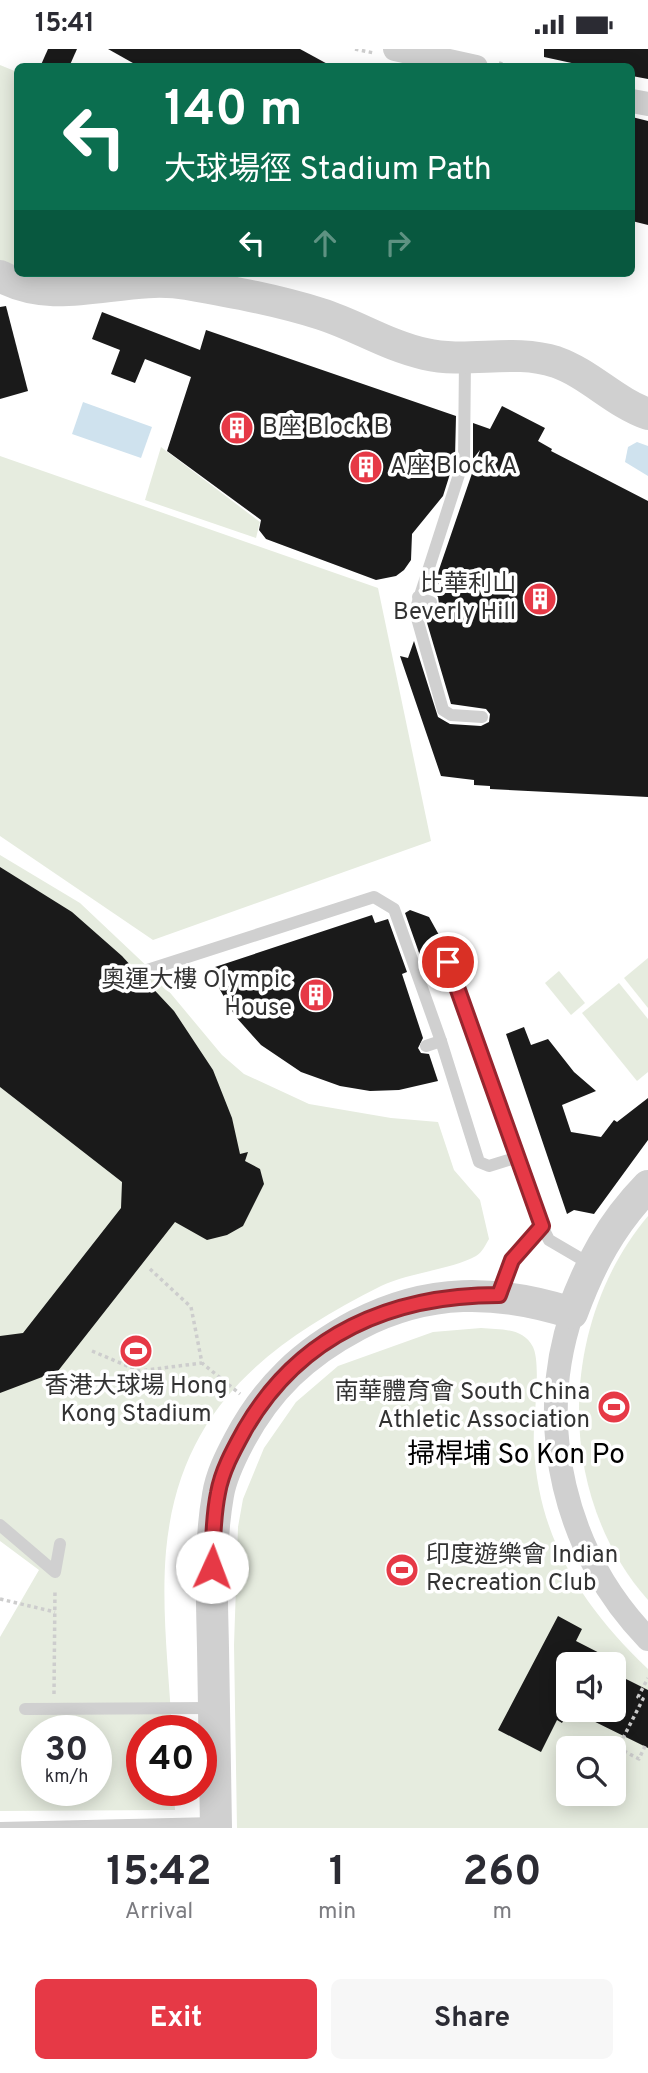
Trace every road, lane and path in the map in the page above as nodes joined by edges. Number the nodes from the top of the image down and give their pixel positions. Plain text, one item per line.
1 (395, 49) edge
2 (457, 63) edge
3 (0, 276) edge
4 (465, 359) junction
5 (648, 414) edge
6 (418, 597) junction
7 (431, 602) dead end
8 (482, 717) dead end
9 (448, 962) dead end
10 (141, 972) dead end
11 (441, 1041) junction
12 (426, 1046) dead end
13 (518, 1157) junction
14 (648, 1186) edge
15 (542, 1226) junction
16 (590, 1264) junction
17 (150, 1269) dead end
18 (499, 1295) junction
19 (572, 1313) junction
20 (92, 1350) dead end
21 (202, 1363) junction
22 (242, 1395) dead end
23 (0, 1525) edge
24 (60, 1544) dead end
25 (55, 1572) junction
26 (0, 1599) edge
27 (55, 1612) junction
28 (648, 1639) edge
29 (648, 1678) edge
30 (214, 1708) junction
31 (24, 1709) dead end
32 (53, 1710) junction
33 (645, 1746) dead end
34 (216, 1825) edge
35 (176, 1827) edge
36 (0, 1828) edge

1 - 2 street
3 - 4 street
4 - 5 street
4 - 6 lane
6 - 7 lane
6 - 8 lane
9 - 13 lane
10 - 11 lane
11 - 12 lane
11 - 13 lane
13 - 15 lane
14 - 16 street
15 - 16 lane
15 - 18 lane
16 - 19 street
17 - 21 path
18 - 19 street
18 - 30 street
19 - 28 street
20 - 21 path
21 - 22 path
23 - 25 lane
24 - 25 lane
25 - 27 path
26 - 27 path
27 - 32 path
29 - 33 path
30 - 32 lane
30 - 34 street
31 - 32 lane
34 - 35 lane
35 - 36 lane

